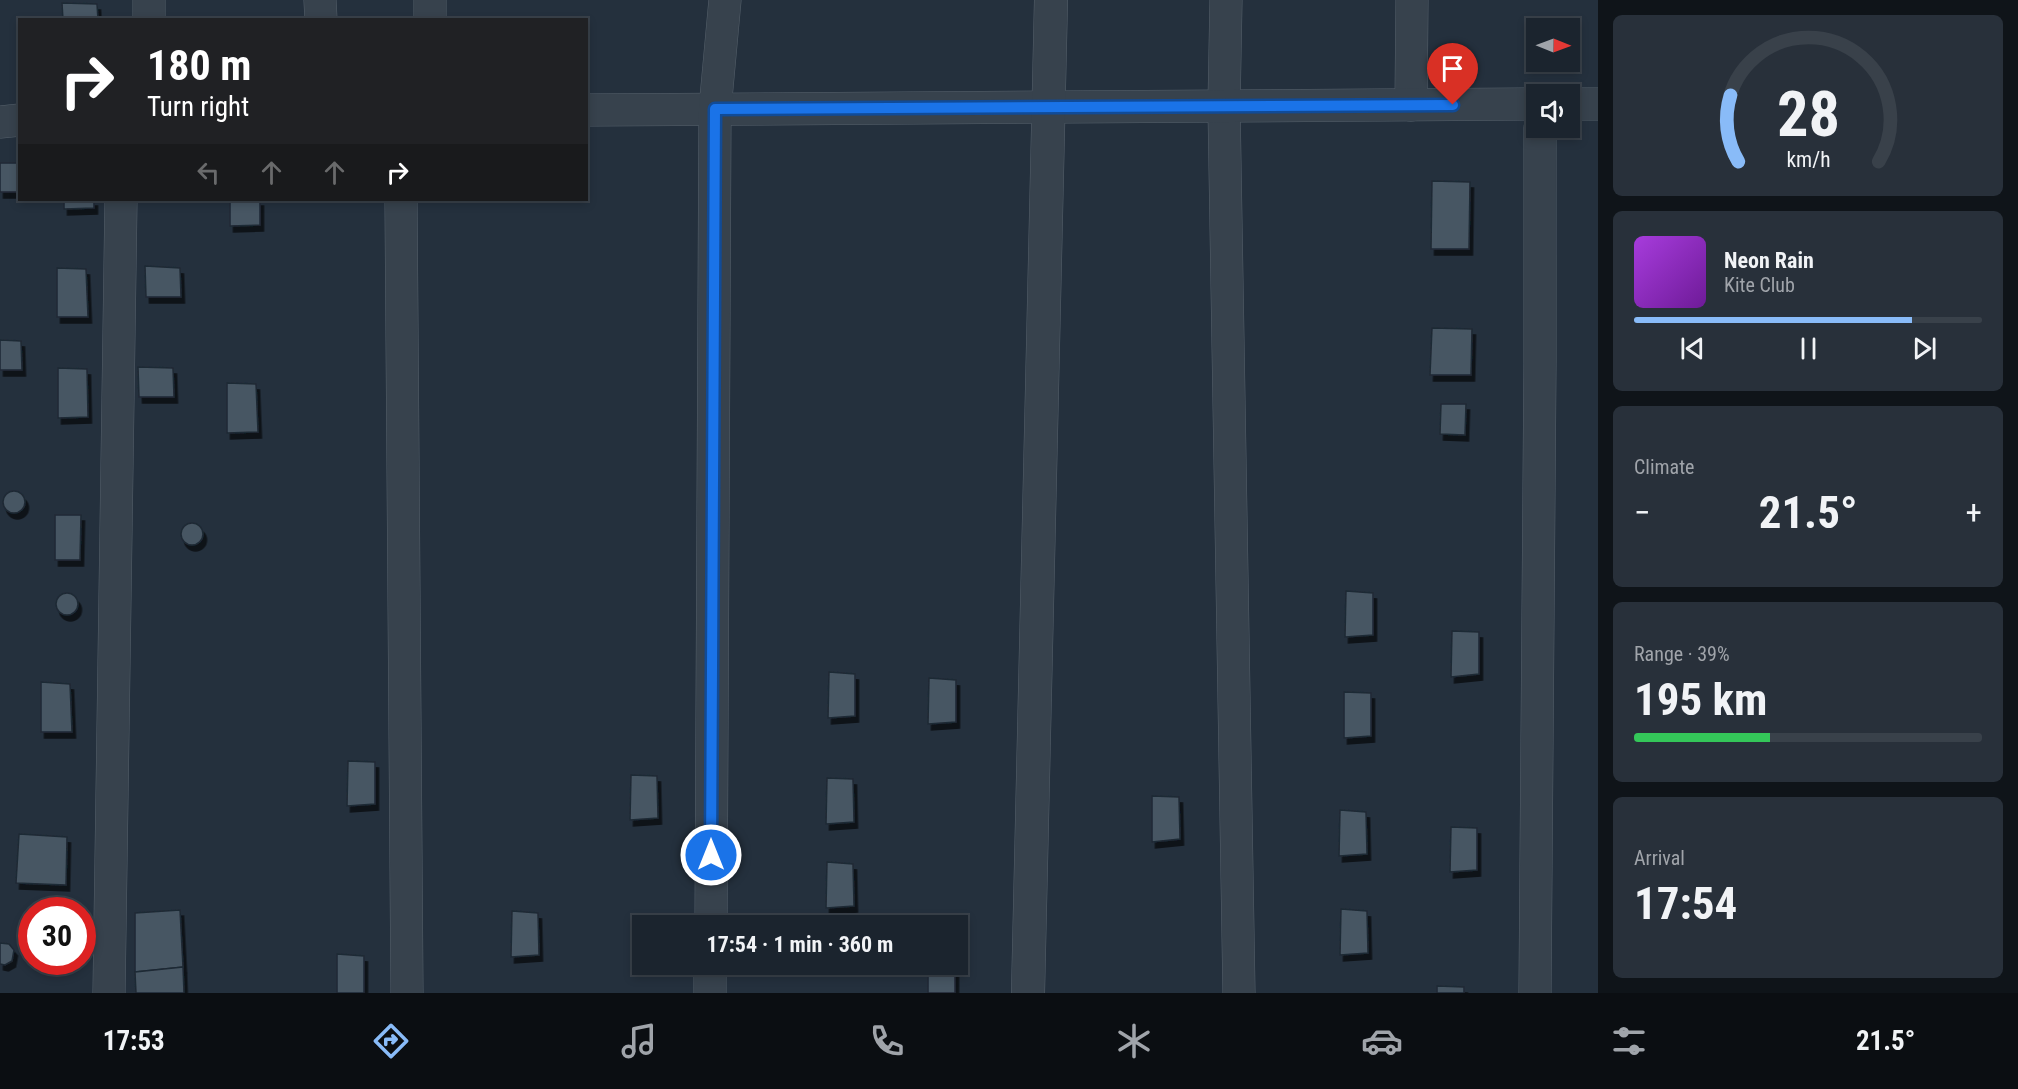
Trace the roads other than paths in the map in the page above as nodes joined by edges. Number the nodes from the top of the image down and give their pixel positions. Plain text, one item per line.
1 (149, 0) edge
2 (320, 0) edge
3 (430, 0) edge
4 (725, 0) edge
5 (1051, 0) edge
6 (1226, 0) edge
7 (1412, 0) edge
8 (149, 18) edge
9 (321, 18) edge
10 (430, 18) edge
11 (1526, 104) edge
12 (1580, 104) edge
13 (1598, 104) edge
14 (1411, 105) junction
15 (1224, 106) junction
16 (1048, 107) junction
17 (715, 109) junction
18 (588, 110) edge
19 (18, 120) edge
20 (0, 122) edge
21 (1540, 138) edge
22 (121, 201) edge
23 (401, 201) edge
24 (711, 915) edge
25 (711, 975) edge
26 (109, 993) edge
27 (407, 993) edge
28 (710, 993) edge
29 (1028, 993) edge
30 (1239, 993) edge
31 (1535, 993) edge

1 - 8 street
2 - 9 street
3 - 10 street
4 - 17 street
5 - 16 street
6 - 15 street
7 - 14 street
11 - 14 street
12 - 13 street
14 - 15 street
15 - 16 street
15 - 30 street
16 - 17 street
16 - 29 street
17 - 18 street
17 - 24 street
19 - 20 street
21 - 31 street
22 - 26 street
23 - 27 street
25 - 28 street

